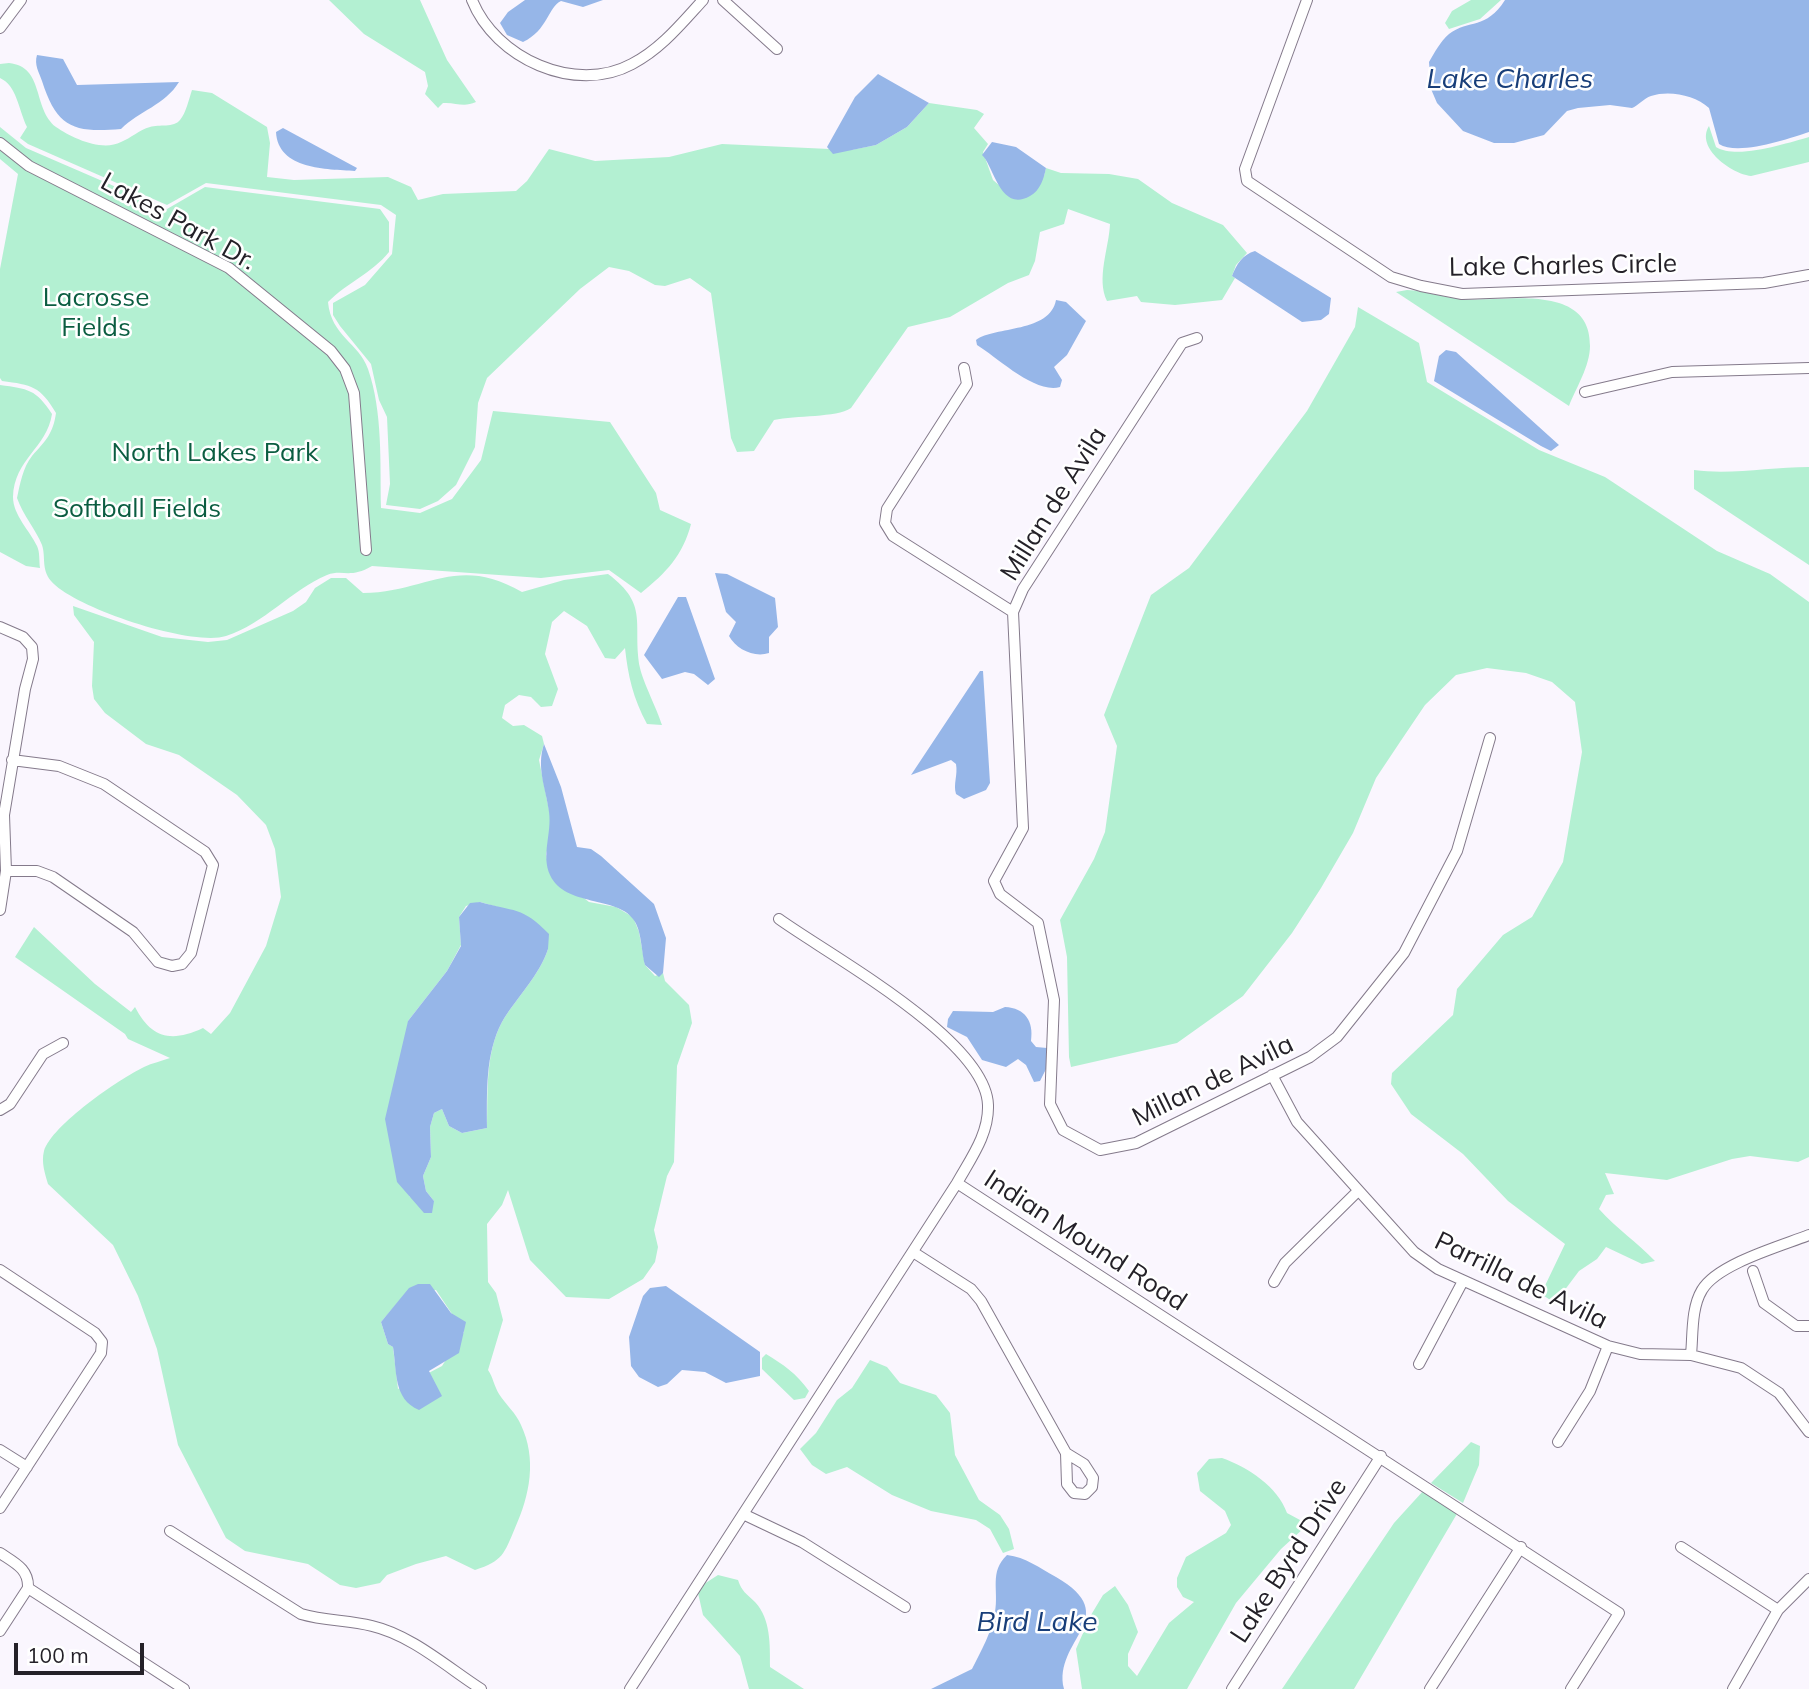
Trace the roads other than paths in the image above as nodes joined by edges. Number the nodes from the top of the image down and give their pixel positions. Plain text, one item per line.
1 (472, 0) edge
2 (703, 0) edge
3 (723, 0) edge
4 (1307, 0) edge
5 (17, 2) edge
6 (0, 28) edge
7 (777, 49) dead end
8 (0, 143) edge
9 (1809, 275) edge
10 (1197, 338) dead end
11 (964, 368) dead end
12 (1809, 368) edge
13 (1585, 392) dead end
14 (366, 550) dead end
15 (1013, 612) junction
16 (0, 627) edge
17 (1490, 738) dead end
18 (12, 760) junction
19 (6, 871) junction
20 (0, 910) edge
21 (779, 919) dead end
22 (63, 1043) dead end
23 (1272, 1075) junction
24 (0, 1110) edge
25 (957, 1183) junction
26 (1358, 1191) junction
27 (1809, 1235) edge
28 (913, 1252) junction
29 (0, 1270) edge
30 (1753, 1271) dead end
31 (1464, 1281) junction
32 (1274, 1282) dead end
33 (1809, 1326) edge
34 (1608, 1346) junction
35 (1691, 1355) junction
36 (1419, 1364) dead end
37 (1809, 1432) edge
38 (1558, 1442) dead end
39 (0, 1450) edge
40 (1066, 1453) dead end
41 (1381, 1456) junction
42 (27, 1467) junction
43 (0, 1508) edge
44 (743, 1514) junction
45 (170, 1531) dead end
46 (1521, 1547) junction
47 (1681, 1548) dead end
48 (0, 1553) edge
49 (1809, 1579) edge
50 (28, 1588) junction
51 (905, 1607) dead end
52 (1778, 1610) junction
53 (0, 1631) edge
54 (184, 1689) edge
55 (481, 1689) edge
56 (630, 1689) edge
57 (1232, 1689) edge
58 (1430, 1689) edge
59 (1571, 1689) edge
60 (1733, 1689) edge

1 - 2 street
3 - 7 street
4 - 9 street, Lake Charles Circle
5 - 6 street
8 - 14 street, Lakes Park Dr.
10 - 15 street, Millan de Avila
11 - 15 street
12 - 13 street
15 - 23 street, Millan de Avila
16 - 18 street
17 - 23 street, Millan de Avila
18 - 19 street
18 - 19 street
19 - 20 street
21 - 25 street
22 - 24 street
23 - 26 street, Parrilla de Avila
25 - 28 street, Indian Mound Road
25 - 41 street, Indian Mound Road
26 - 31 street, Parrilla de Avila
26 - 32 street
27 - 35 street
28 - 40 street
28 - 44 street, Indian Mound Road
29 - 42 street
30 - 33 street
31 - 34 street, Parrilla de Avila
31 - 36 street
34 - 35 street, Parrilla de Avila
34 - 38 street
35 - 37 street, Parrilla de Avila
39 - 42 street
41 - 46 street, Indian Mound Road
41 - 57 street, Lake Byrd Drive
42 - 43 street
44 - 51 street
44 - 56 street, Indian Mound Road
45 - 55 street
46 - 58 street
46 - 59 street, Indian Mound Road
47 - 52 street
48 - 50 street
49 - 52 street
50 - 53 street
50 - 54 street
52 - 60 street

